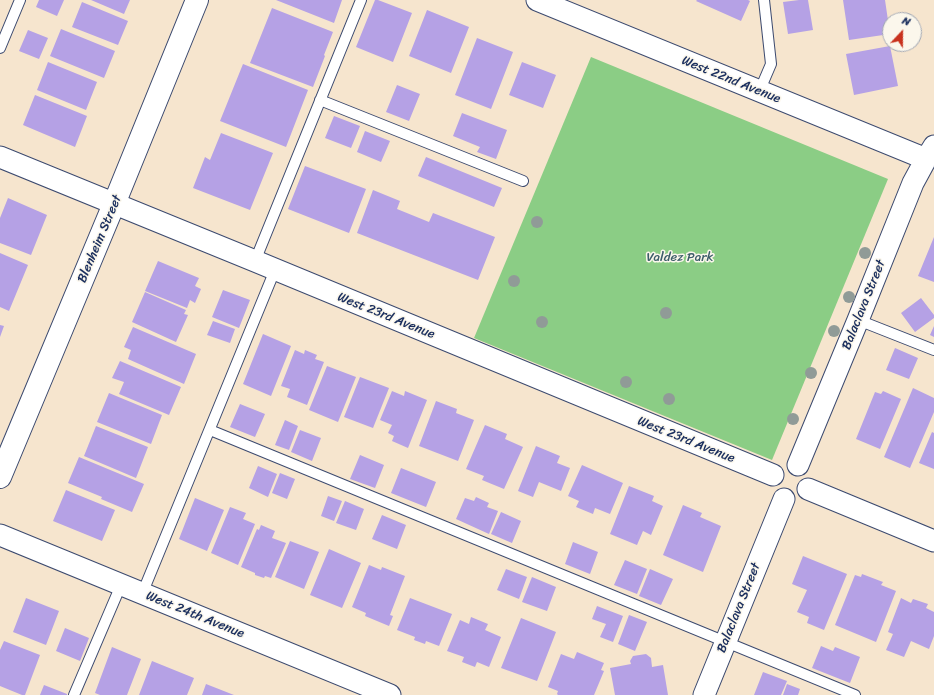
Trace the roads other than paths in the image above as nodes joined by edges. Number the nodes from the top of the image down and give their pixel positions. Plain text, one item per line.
1 (20, 0) edge
2 (197, 0) edge
3 (361, 0) edge
4 (537, 0) edge
5 (764, 0) edge
6 (0, 48) edge
7 (759, 92) junction
8 (320, 100) junction
9 (930, 153) edge
10 (0, 157) edge
11 (523, 181) dead end
12 (114, 204) junction
13 (255, 261) junction
14 (275, 270) junction
15 (858, 320) junction
16 (934, 350) edge
17 (210, 430) junction
18 (798, 465) junction
19 (773, 475) junction
20 (0, 477) edge
21 (808, 489) junction
22 (784, 499) junction
23 (0, 535) edge
24 (934, 541) edge
25 (121, 585) junction
26 (142, 594) junction
27 (725, 642) junction
28 (74, 695) edge
29 (390, 695) edge
30 (704, 695) edge
31 (855, 695) edge

1 - 6 lane
2 - 12 street, Blenheim Street
3 - 8 lane
4 - 7 street, West 22nd Avenue
5 - 7 lane
7 - 9 street, West 22nd Avenue
8 - 11 lane
8 - 13 lane
9 - 15 street, Balaclava Street
10 - 12 street, West 23rd Avenue
12 - 13 street, West 23rd Avenue
12 - 20 street, Blenheim Street
13 - 14 street, West 23rd Avenue
14 - 17 lane
14 - 19 street, West 23rd Avenue
15 - 16 lane
15 - 18 street, Balaclava Street
17 - 26 lane
17 - 27 lane
18 - 19 street
18 - 21 street
19 - 22 street
21 - 22 street
21 - 24 street
22 - 27 street, Balaclava Street
23 - 25 street, West 24th Avenue
25 - 26 street, West 24th Avenue
25 - 28 lane
26 - 29 street, West 24th Avenue
27 - 30 street, Balaclava Street
27 - 31 lane

